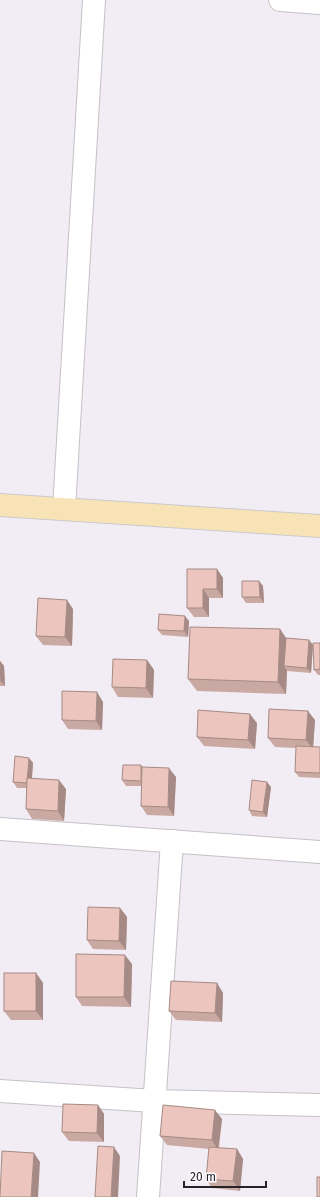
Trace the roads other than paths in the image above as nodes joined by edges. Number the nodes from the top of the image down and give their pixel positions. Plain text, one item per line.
1 (94, 0) edge
2 (280, 0) edge
3 (320, 2) edge
4 (0, 505) edge
5 (64, 509) junction
6 (320, 526) edge
7 (0, 829) edge
8 (172, 841) junction
9 (320, 852) edge
10 (0, 1091) edge
11 (154, 1101) junction
12 (320, 1105) edge
13 (148, 1197) edge

1 - 5 street
2 - 3 street
4 - 5 main road
5 - 6 main road
7 - 8 street
8 - 9 street
8 - 11 street
10 - 11 street
11 - 12 street
11 - 13 street

